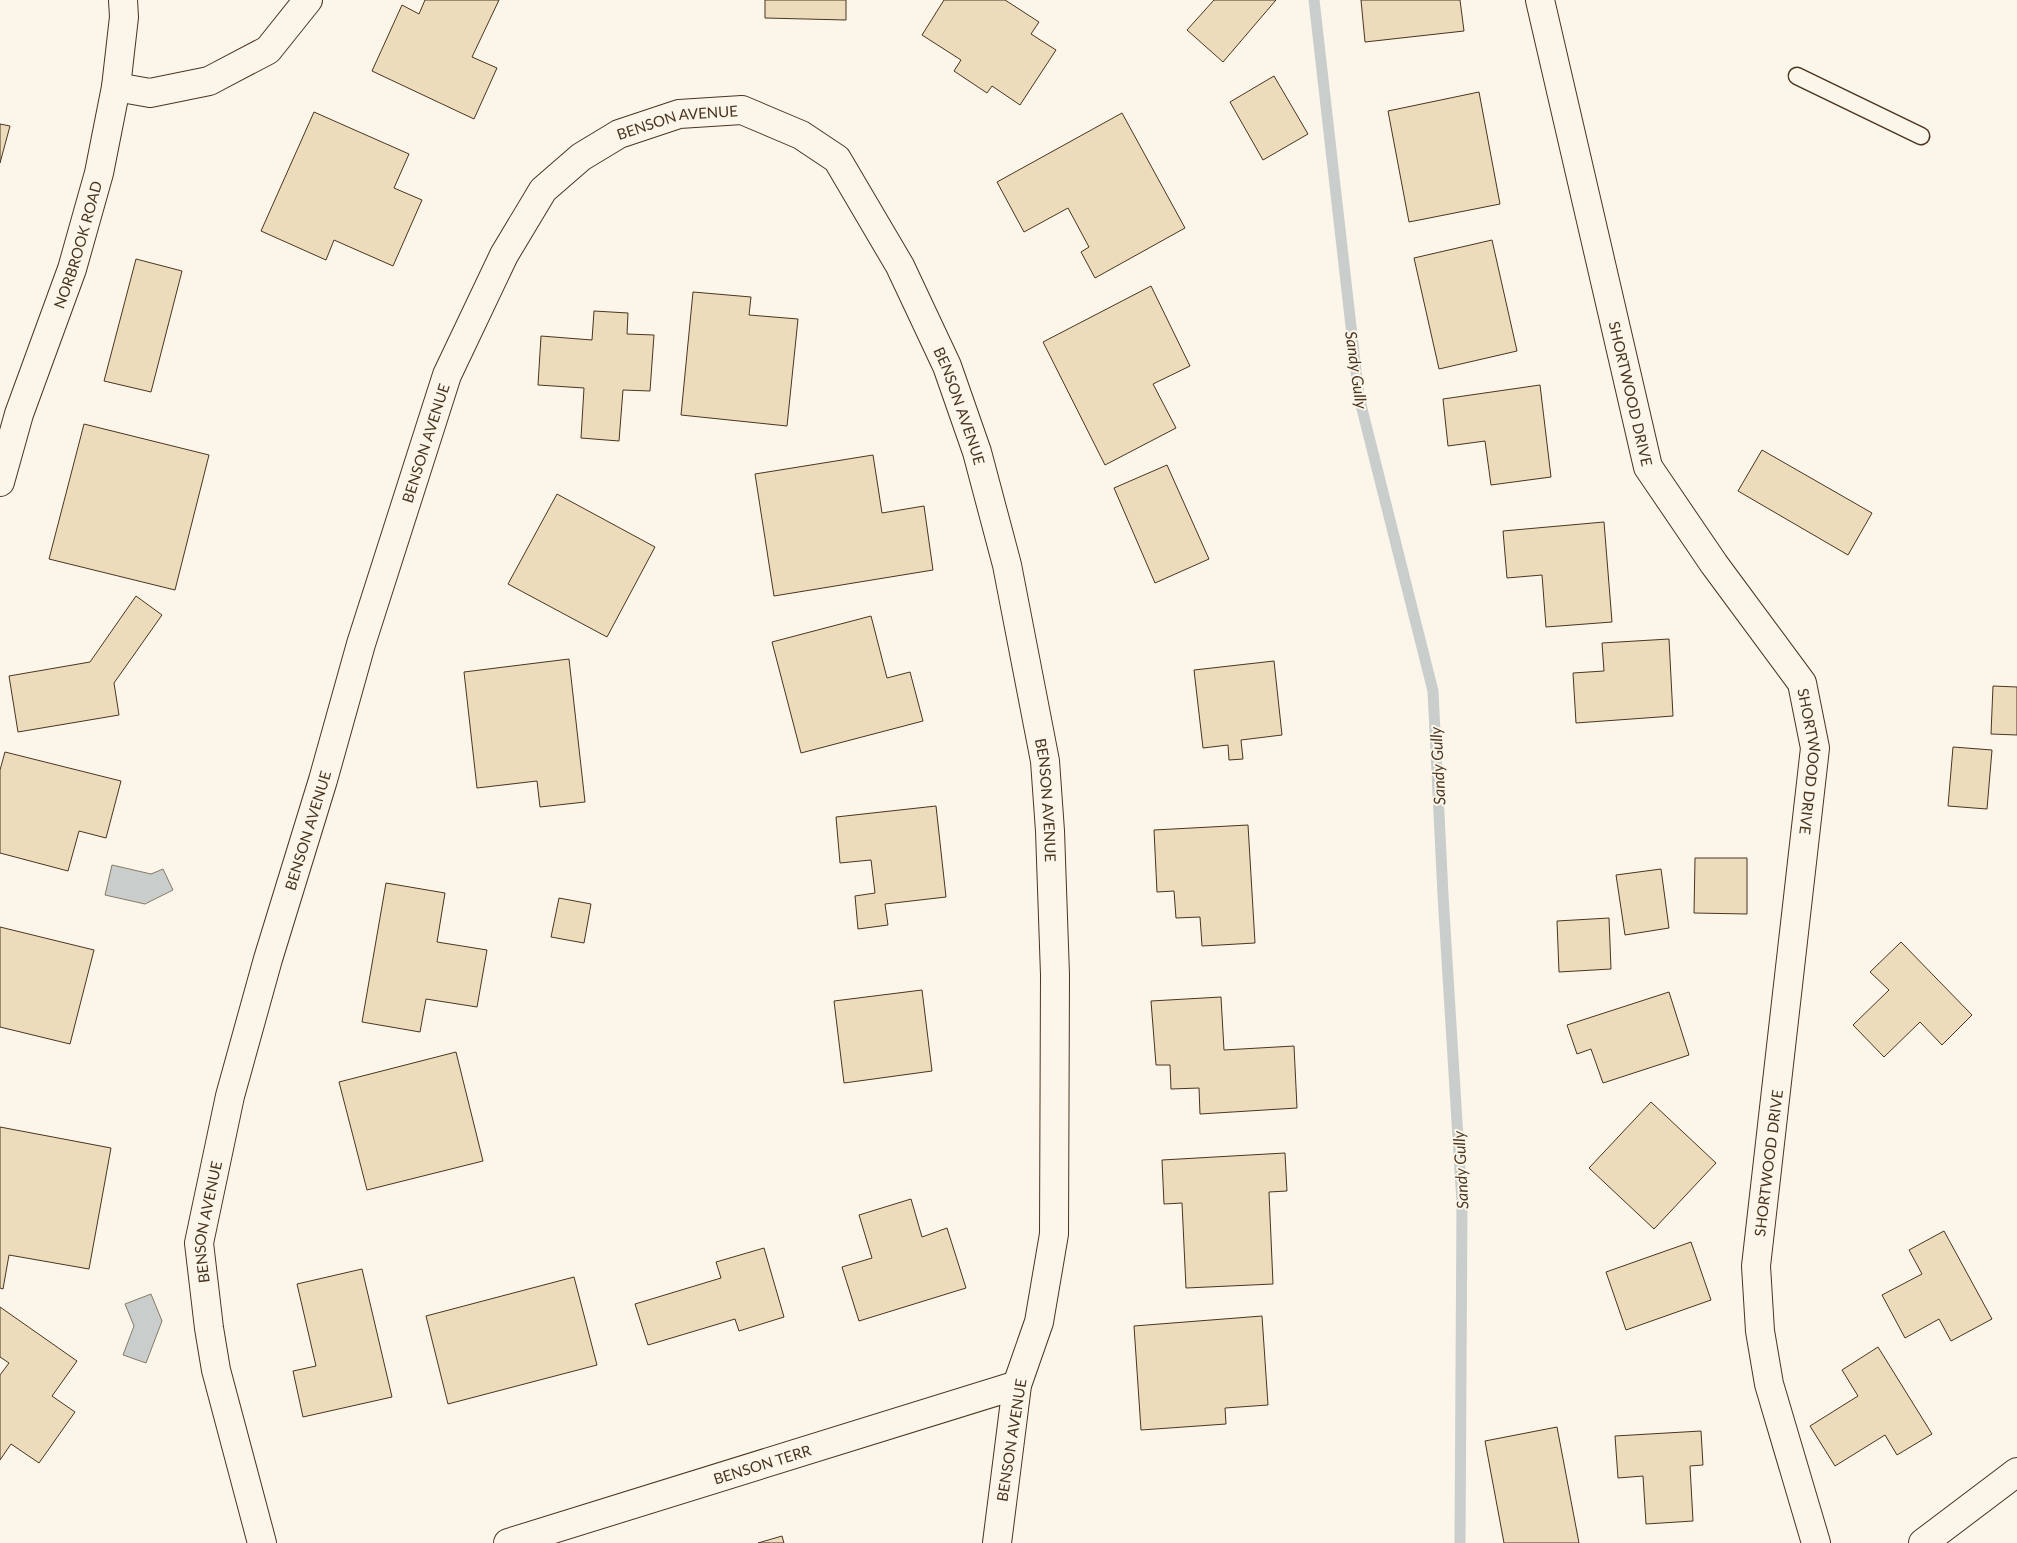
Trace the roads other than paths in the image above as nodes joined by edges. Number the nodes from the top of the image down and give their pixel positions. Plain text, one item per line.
1 (123, 0) edge
2 (308, 0) edge
3 (1540, 0) edge
4 (1797, 76) dead end
5 (116, 87) junction
6 (1921, 136) dead end
7 (10, 411) edge
8 (0, 482) edge
9 (1017, 1386) junction
10 (2017, 1472) edge
11 (262, 1543) edge
12 (508, 1543) edge
13 (996, 1543) edge
14 (1816, 1543) edge
15 (1923, 1543) edge

1 - 5 street, NORBROOK ROAD
2 - 5 street
3 - 14 street, SHORTWOOD DRIVE
4 - 6 lane
5 - 7 street, NORBROOK ROAD
7 - 8 street, NORBROOK ROAD
9 - 11 street, BENSON AVENUE
9 - 12 street, BENSON TERR
9 - 13 street, BENSON AVENUE
10 - 15 street

